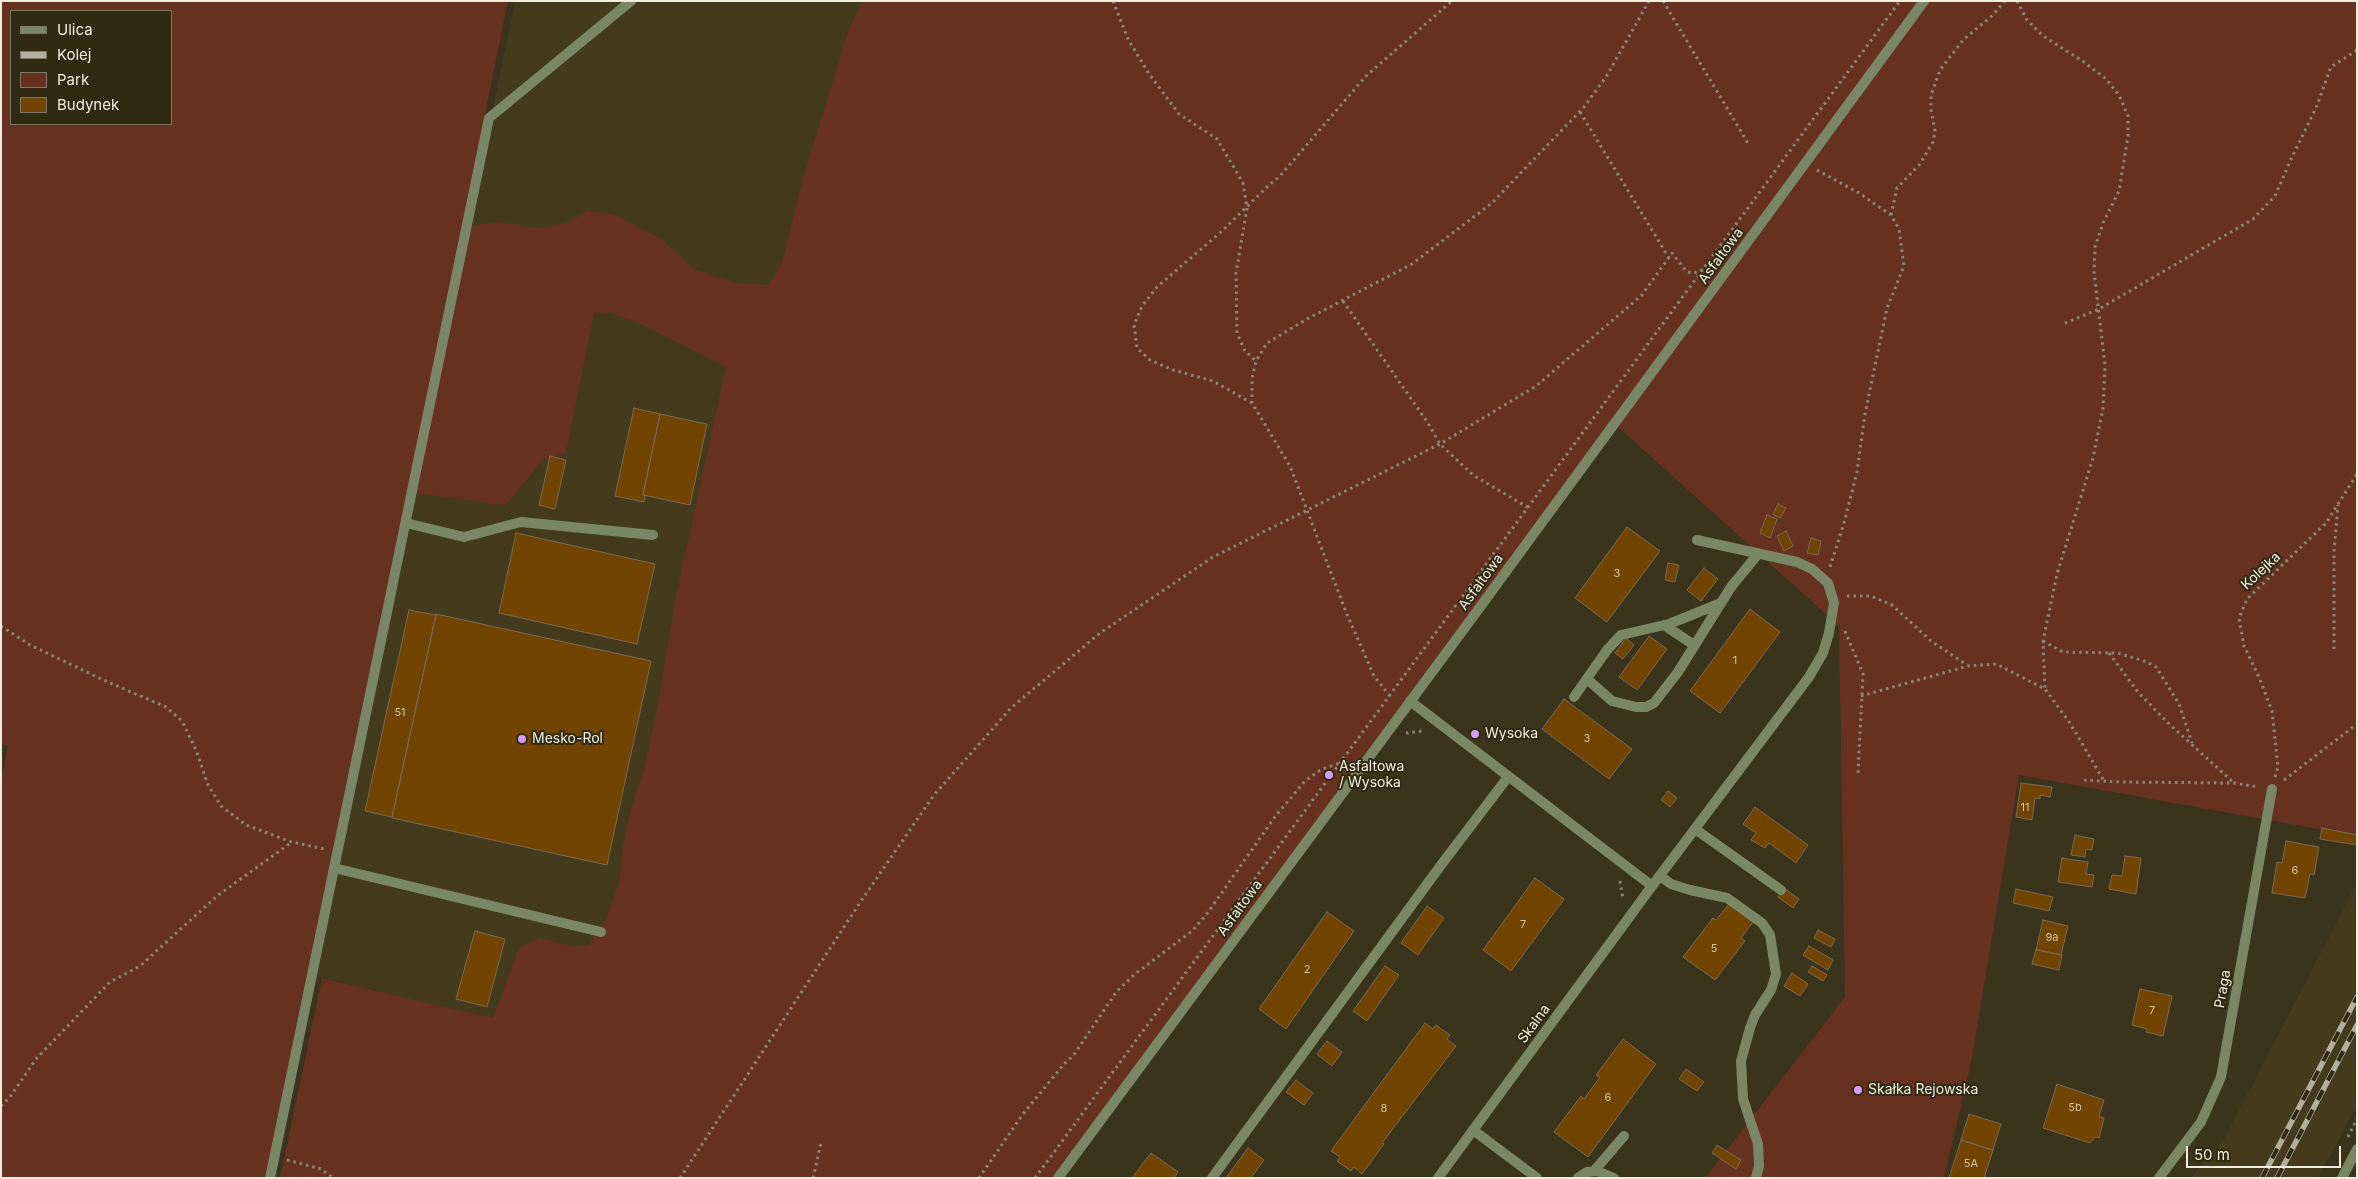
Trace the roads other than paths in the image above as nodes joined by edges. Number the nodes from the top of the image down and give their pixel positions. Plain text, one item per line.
1 (631, 1) edge
2 (1924, 1) edge
3 (406, 523) junction
4 (653, 535) dead end
5 (1697, 540) dead end
6 (1758, 554) junction
7 (1721, 603) junction
8 (1664, 625) junction
9 (1694, 646) junction
10 (1587, 679) junction
11 (1574, 697) dead end
12 (1410, 701) junction
13 (1508, 777) junction
14 (2272, 789) road end
15 (1695, 829) junction
16 (334, 868) junction
17 (1660, 876) junction
18 (1652, 886) junction
19 (1781, 890) dead end
20 (602, 932) dead end
21 (1473, 1130) junction
22 (1624, 1136) dead end
23 (2357, 1149) edge
24 (1594, 1171) junction
25 (270, 1178) edge
26 (1058, 1178) edge
27 (1212, 1178) edge
28 (1438, 1178) edge
29 (1537, 1178) edge
30 (1578, 1178) edge
31 (1614, 1178) edge
32 (1756, 1178) edge
33 (2159, 1178) edge
34 (2342, 1178) edge

1 - 3 street
2 - 12 street, Asfaltowa
3 - 4 street
3 - 16 street
5 - 6 street
6 - 7 street
6 - 15 street, Skalna
7 - 8 street
7 - 9 street
8 - 9 street
8 - 10 street
9 - 10 street
10 - 11 street
12 - 13 street
12 - 26 street, Asfaltowa
13 - 18 street
13 - 27 street
14 - 33 street, Praga
15 - 17 street, Skalna
15 - 19 street
16 - 20 street
16 - 25 street
17 - 18 street, Skalna
17 - 32 street
18 - 21 street, Skalna
21 - 28 street, Skalna
21 - 29 street
22 - 24 street
23 - 34 street
24 - 30 street
24 - 31 street

